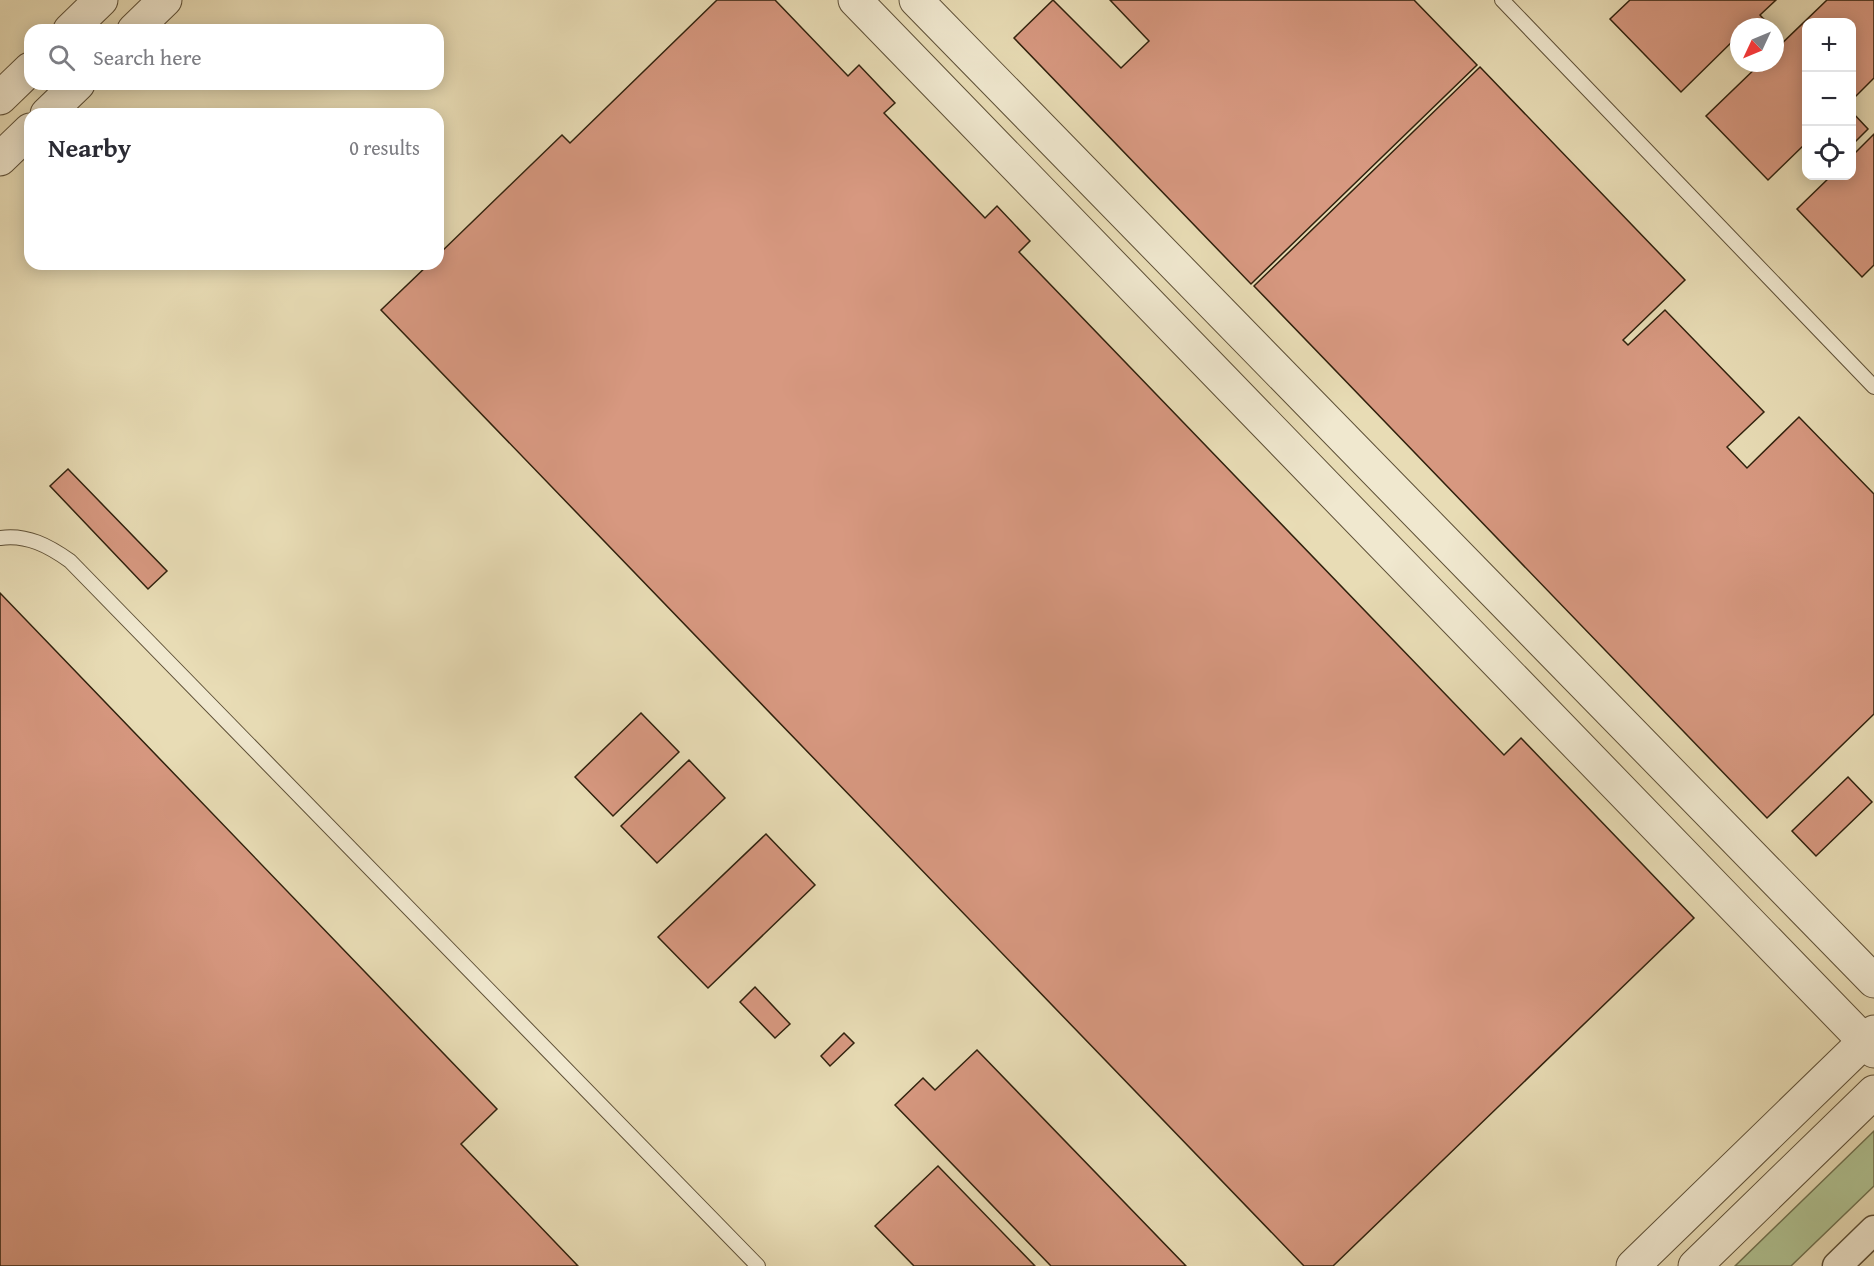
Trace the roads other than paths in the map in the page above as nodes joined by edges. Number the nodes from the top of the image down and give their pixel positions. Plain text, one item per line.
1 (101, 0) edge
2 (165, 0) edge
3 (855, 0) edge
4 (916, 0) edge
5 (1502, 0) edge
6 (76, 24) edge
7 (140, 24) edge
8 (24, 75) edge
9 (72, 90) edge
10 (0, 98) edge
11 (53, 108) edge
12 (24, 136) edge
13 (0, 159) edge
14 (1874, 387) edge
15 (0, 538) edge
16 (1874, 981) edge
17 (1871, 1041) edge
18 (1874, 1092) edge
19 (1874, 1230) edge
20 (758, 1266) edge
21 (1633, 1266) edge
22 (1695, 1266) edge
23 (1837, 1266) edge

1 - 6 street
2 - 7 street
3 - 17 street
4 - 16 street
5 - 14 lane
8 - 10 street
9 - 11 street
12 - 13 street
15 - 20 lane
17 - 21 street
18 - 22 street
19 - 23 street

